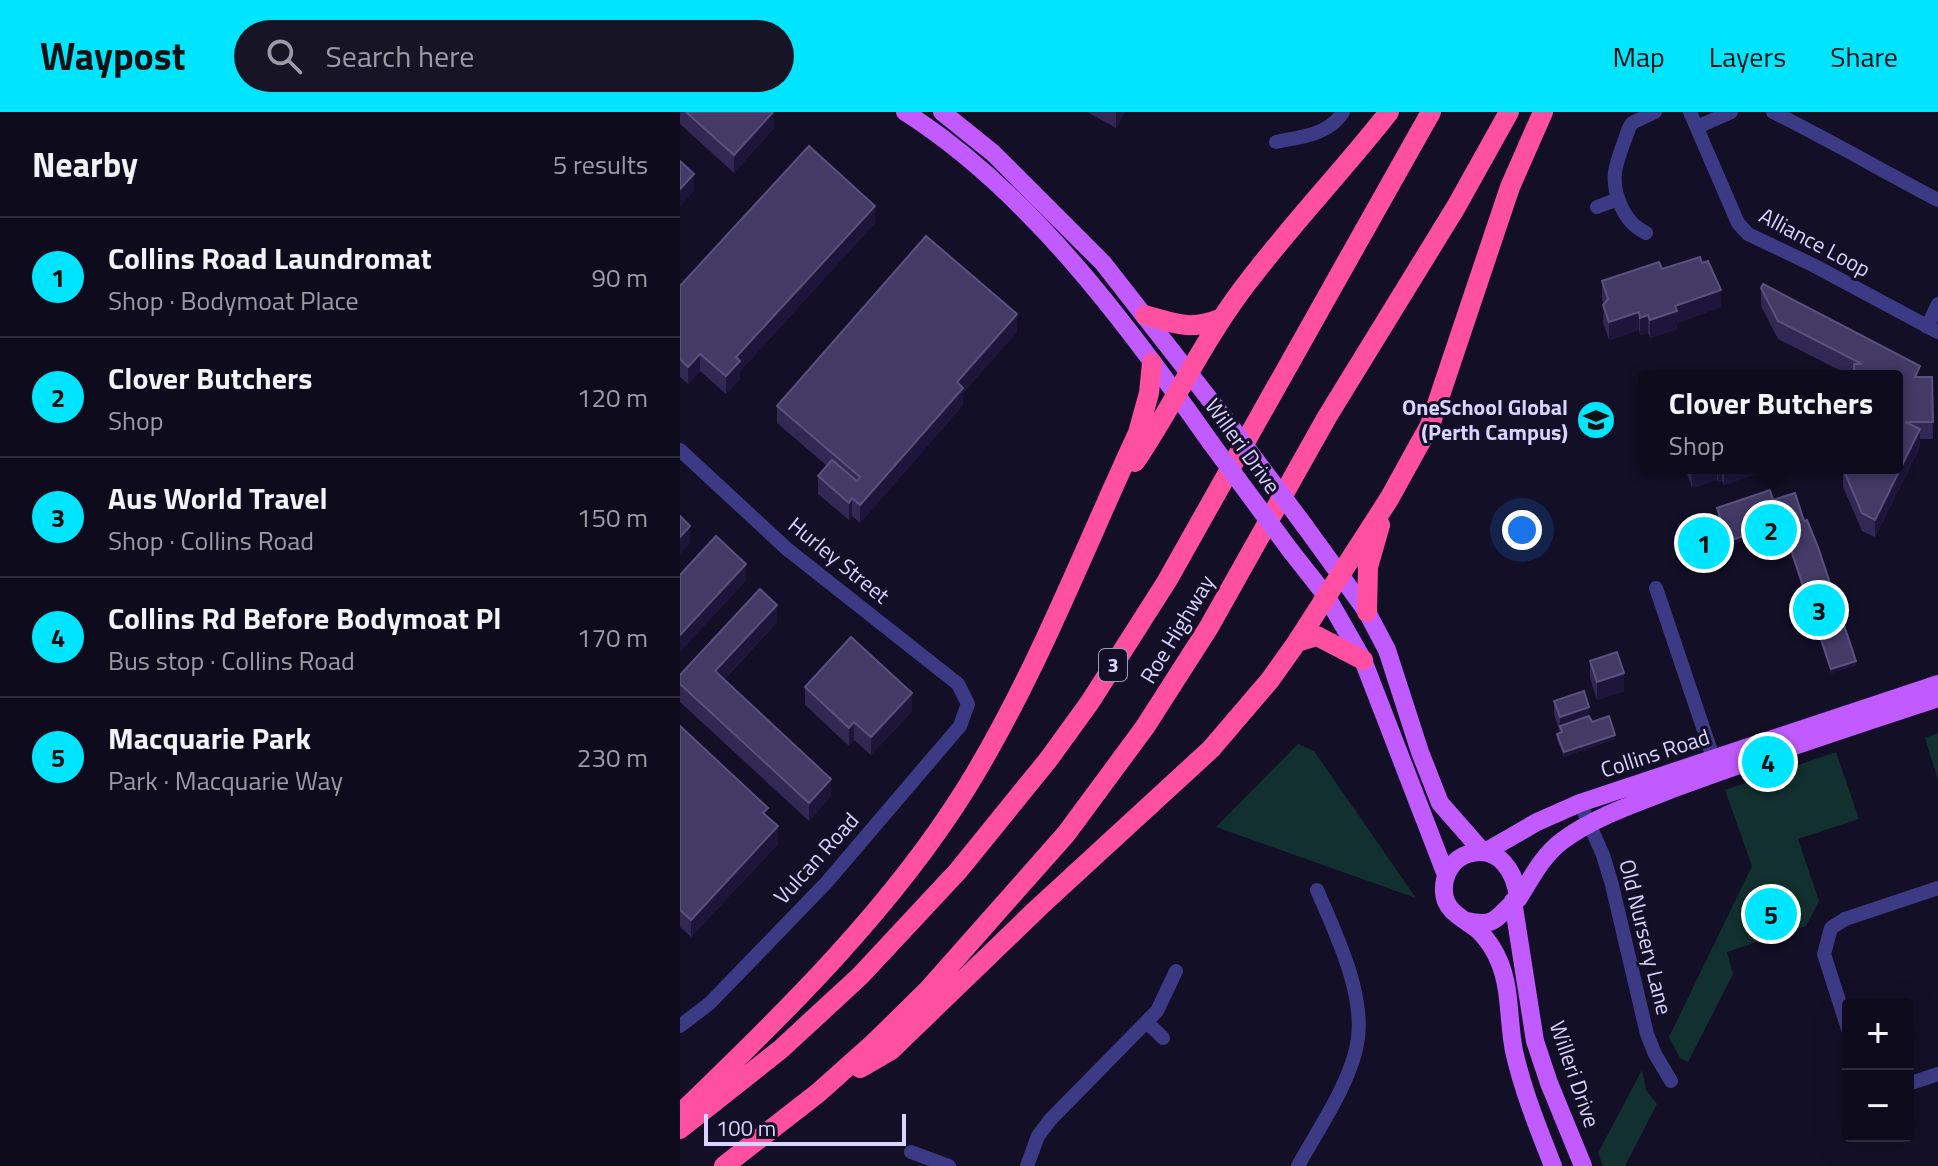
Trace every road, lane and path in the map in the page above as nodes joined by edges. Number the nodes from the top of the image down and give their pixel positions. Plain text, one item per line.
1 (905, 112) edge
2 (942, 112) edge
3 (1343, 112) edge
4 (1389, 112) edge
5 (1431, 112) edge
6 (1509, 112) edge
7 (1543, 112) edge
8 (1655, 112) edge
9 (1690, 112) edge
10 (1731, 112) edge
11 (1773, 112) edge
12 (1697, 127) junction
13 (1276, 142) dead end
14 (1618, 199) junction
15 (1938, 200) edge
16 (1597, 207) dead end
17 (1646, 233) dead end
18 (1938, 304) edge
19 (1145, 315) junction
20 (1222, 318) junction
21 (1932, 330) edge
22 (1152, 363) junction
23 (1189, 372) junction
24 (1177, 396) junction
25 (680, 450) edge
26 (1389, 499) junction
27 (1101, 512) junction
28 (1341, 575) junction
29 (1656, 588) dead end
30 (1327, 597) junction
31 (1367, 612) junction
32 (1297, 642) junction
33 (1363, 660) junction
34 (1938, 684) edge
35 (1938, 698) edge
36 (968, 704) joint
37 (1716, 766) junction
38 (1580, 803) junction
39 (1588, 825) junction
40 (1484, 852) junction
41 (1446, 875) junction
42 (1938, 888) edge
43 (1317, 890) dead end
44 (1516, 900) junction
45 (1467, 921) junction
46 (1176, 971) dead end
47 (1842, 1010) edge
48 (1147, 1022) junction
49 (680, 1026) edge
50 (1163, 1038) dead end
51 (1938, 1074) edge
52 (1671, 1081) dead end
53 (1914, 1082) edge
54 (818, 1093) junction
55 (680, 1114) edge
56 (680, 1129) edge
57 (911, 1152) dead end
58 (724, 1166) edge
59 (949, 1166) edge
60 (1027, 1166) edge
61 (1298, 1166) edge
62 (1553, 1166) edge
63 (1583, 1166) edge

1 - 22 main road, Willeri Drive
2 - 19 main road, Willeri Drive
3 - 13 street
4 - 20 highway
5 - 56 highway, Roe Highway / 3
6 - 54 highway, Roe Highway
7 - 26 highway
8 - 14 street
9 - 12 street, Alliance Loop
10 - 12 street
11 - 15 street
12 - 21 street, Alliance Loop
14 - 16 street
14 - 17 street
18 - 21 street
19 - 20 highway
19 - 23 main road, Willeri Drive
20 - 23 highway
22 - 24 main road, Willeri Drive
22 - 27 highway
23 - 24 highway
23 - 28 main road, Willeri Drive, bridge
24 - 27 highway
24 - 30 main road, Willeri Drive, bridge
25 - 36 street, Hurley Street
26 - 28 highway
26 - 31 highway
27 - 55 highway
28 - 30 highway
28 - 31 main road, Willeri Drive
29 - 37 street
30 - 32 highway
30 - 33 main road, Willeri Drive
31 - 40 main road, Willeri Drive
32 - 33 highway
32 - 54 highway
33 - 41 main road, Willeri Drive
34 - 37 main road, Collins Road
35 - 37 main road, Collins Road
36 - 49 street, Vulcan Road
37 - 38 main road, Collins Road
37 - 39 main road, Collins Road
38 - 39 street, Old Nursery Lane
38 - 40 main road, Collins Road
39 - 44 main road, Collins Road
39 - 52 street, Old Nursery Lane
40 - 41 main road
40 - 44 main road, Willeri Drive
41 - 45 main road, Willeri Drive
42 - 47 street
43 - 61 street
44 - 45 main road
44 - 63 main road, Willeri Drive
45 - 62 main road, Willeri Drive
46 - 48 street
48 - 50 street
48 - 60 street
51 - 53 street
54 - 58 highway, Roe Highway
57 - 59 street

